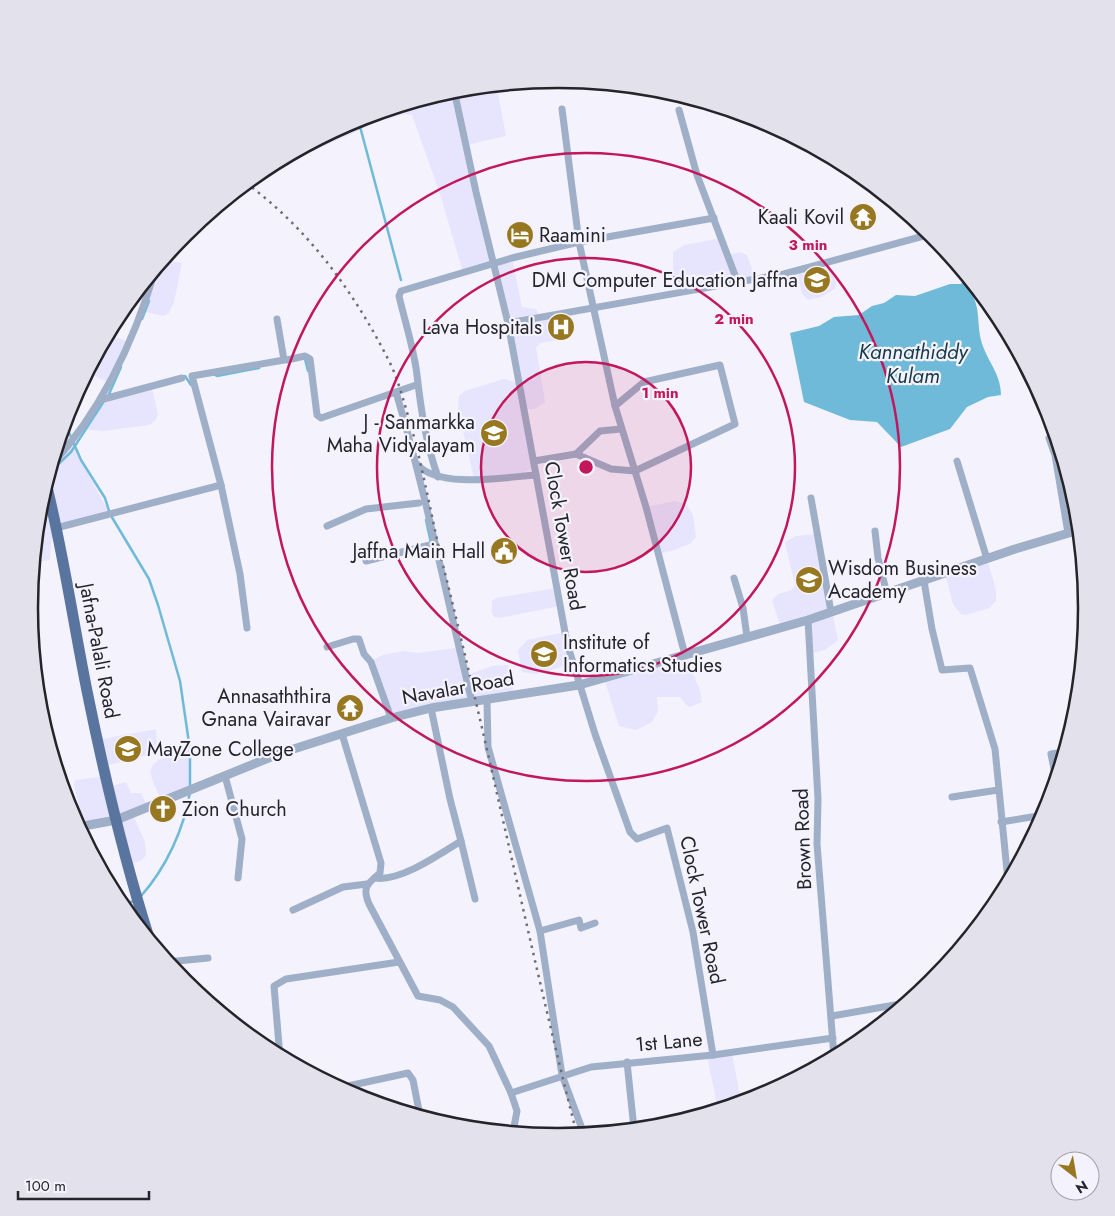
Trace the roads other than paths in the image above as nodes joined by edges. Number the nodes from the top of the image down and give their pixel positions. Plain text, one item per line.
1 (456, 98) edge
2 (562, 109) dead end
3 (679, 110) dead end
4 (714, 218) junction
5 (921, 237) edge
6 (579, 242) junction
7 (494, 263) junction
8 (738, 283) junction
9 (149, 286) edge
10 (594, 307) junction
11 (277, 319) dead end
12 (508, 323) junction
13 (287, 360) dead end
14 (182, 378) dead end
15 (416, 385) junction
16 (396, 392) junction
17 (100, 400) junction
18 (615, 406) junction
19 (621, 429) junction
20 (576, 454) junction
21 (60, 456) edge
22 (1056, 459) edge
23 (534, 460) junction
24 (957, 461) dead end
25 (417, 463) junction
26 (635, 471) junction
27 (536, 475) junction
28 (438, 477) junction
29 (221, 485) junction
30 (49, 498) edge
31 (811, 498) dead end
32 (419, 503) dead end
33 (327, 526) dead end
34 (56, 528) junction
35 (875, 531) dead end
36 (1072, 532) edge
37 (1068, 533) junction
38 (434, 544) junction
39 (987, 559) junction
40 (366, 561) dead end
41 (734, 578) dead end
42 (925, 585) junction
43 (887, 594) junction
44 (831, 612) junction
45 (808, 620) junction
46 (247, 628) dead end
47 (747, 637) junction
48 (327, 647) dead end
49 (685, 655) junction
50 (579, 685) junction
51 (487, 700) junction
52 (472, 702) junction
53 (431, 708) junction
54 (391, 718) junction
55 (342, 734) junction
56 (1057, 753) edge
57 (1054, 764) edge
58 (224, 776) junction
59 (998, 790) junction
60 (952, 797) dead end
61 (1034, 817) edge
62 (116, 820) junction
63 (1001, 822) junction
64 (85, 826) edge
65 (461, 841) junction
66 (1007, 870) edge
67 (238, 878) dead end
68 (375, 878) junction
69 (367, 884) junction
70 (475, 899) dead end
71 (293, 910) dead end
72 (595, 922) dead end
73 (146, 926) edge
74 (540, 931) junction
75 (208, 958) dead end
76 (176, 961) edge
77 (399, 962) junction
78 (892, 1005) edge
79 (832, 1016) junction
80 (833, 1038) junction
81 (279, 1047) edge
82 (834, 1048) edge
83 (713, 1055) junction
84 (627, 1062) junction
85 (562, 1075) junction
86 (353, 1085) edge
87 (511, 1093) junction
88 (419, 1109) edge
89 (633, 1123) edge
90 (514, 1126) edge
91 (582, 1127) edge

1 - 7 street, Clock Tower Road
2 - 6 street
3 - 4 street
4 - 6 street
4 - 8 street
5 - 8 street
6 - 7 street
6 - 10 street
7 - 12 street, Clock Tower Road
7 - 15 street
8 - 10 street
9 - 17 street
10 - 12 street
10 - 18 street
11 - 29 street
12 - 23 street, Clock Tower Road
13 - 16 street
14 - 17 street
15 - 16 street
15 - 28 street
16 - 25 street
17 - 21 street
18 - 19 street
18 - 26 street
19 - 20 street
19 - 26 street
20 - 23 street
20 - 26 street
22 - 37 street
23 - 27 street, Clock Tower Road
24 - 39 street
25 - 28 street
25 - 38 street
26 - 49 street
27 - 28 street
27 - 50 street, Clock Tower Road
29 - 34 street
29 - 46 street
30 - 34 main road, Jafna-Palali Road
31 - 44 street
32 - 33 street
34 - 62 main road, Jafna-Palali Road
35 - 43 street
36 - 37 street, Navalar Road
37 - 39 street, Navalar Road
38 - 40 street
38 - 52 street
39 - 42 street, Navalar Road
41 - 47 street
42 - 43 street, Navalar Road
42 - 59 street
43 - 44 street, Navalar Road
44 - 45 street, Navalar Road
45 - 47 street, Navalar Road
45 - 79 street, Brown Road
47 - 49 street, Navalar Road
48 - 54 street
49 - 50 street, Navalar Road
50 - 51 street, Navalar Road
50 - 83 street, Clock Tower Road
51 - 52 street, Navalar Road
51 - 74 street
52 - 53 street, Navalar Road
53 - 54 street, Navalar Road
53 - 65 street
54 - 55 street, Navalar Road
55 - 58 street, Navalar Road
55 - 68 street
56 - 57 street
58 - 62 street, Navalar Road
58 - 67 street
59 - 60 street
59 - 63 street
61 - 63 street
62 - 64 street, Navalar Road
62 - 73 main road, Jafna-Palali Road
63 - 66 street
65 - 68 street
65 - 70 street
68 - 69 street
69 - 71 street
69 - 77 street
72 - 74 street
74 - 85 street
75 - 76 street
77 - 81 street
77 - 87 street
78 - 79 street
79 - 80 street, Brown Road
80 - 82 street, Brown Road
80 - 83 street, 1st Lane
83 - 84 street, 1st Lane
84 - 85 street, 1st Lane
84 - 89 street
85 - 87 street, 1st Lane
85 - 91 street
86 - 88 street
87 - 90 street

